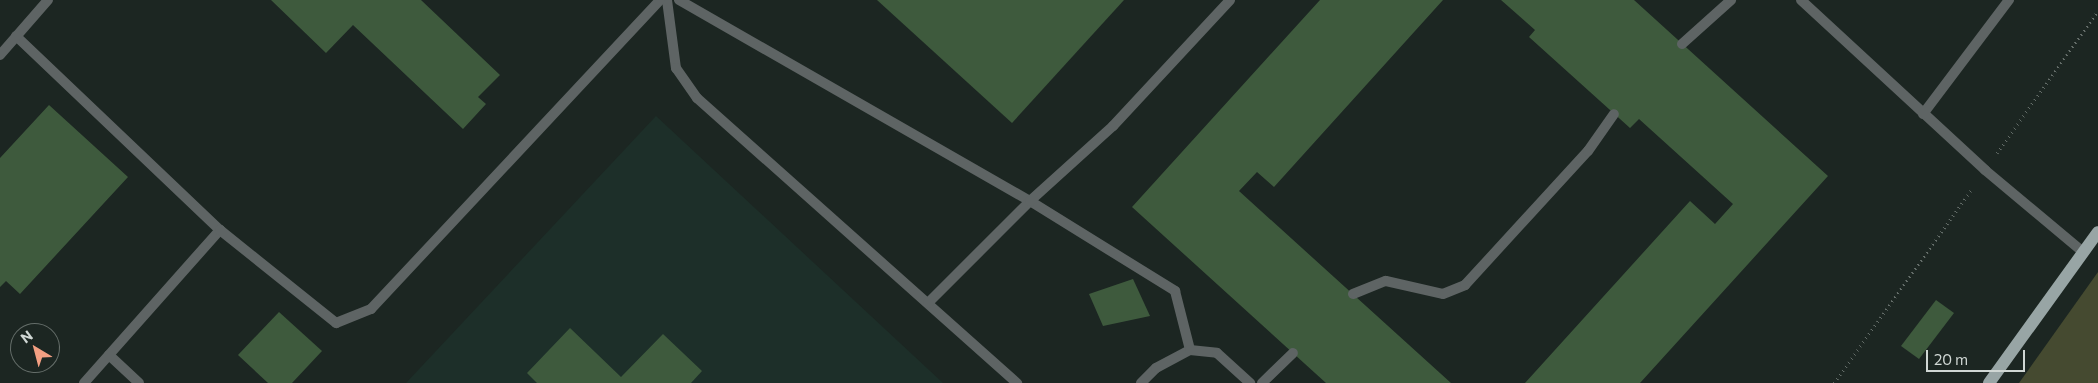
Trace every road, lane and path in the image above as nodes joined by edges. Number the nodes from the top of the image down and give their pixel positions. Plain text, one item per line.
1 (48, 0) edge
2 (660, 0) edge
3 (667, 0) edge
4 (679, 0) edge
5 (1230, 0) edge
6 (1731, 0) edge
7 (1801, 0) edge
8 (2009, 0) edge
9 (2098, 11) edge
10 (16, 36) junction
11 (1682, 44) dead end
12 (0, 55) edge
13 (1614, 114) dead end
14 (1923, 114) junction
15 (1985, 170) junction
16 (1030, 202) junction
17 (220, 230) junction
18 (2098, 232) edge
19 (2083, 252) junction
20 (1353, 294) dead end
21 (928, 303) junction
22 (1190, 350) junction
23 (1293, 353) dead end
24 (109, 355) junction
25 (84, 383) edge
26 (139, 383) edge
27 (1017, 383) edge
28 (1141, 383) edge
29 (1250, 383) edge
30 (1262, 383) edge
31 (1834, 383) edge
32 (1989, 383) edge

1 - 10 lane
2 - 17 lane
3 - 21 lane
4 - 16 lane
5 - 16 lane
6 - 11 lane
7 - 14 lane
8 - 14 lane
9 - 15 path
10 - 12 lane
10 - 17 lane
13 - 20 lane
14 - 15 lane
15 - 19 lane
15 - 31 path
16 - 21 lane
16 - 22 lane
17 - 24 lane
18 - 19 main road
19 - 32 main road
21 - 27 lane
22 - 28 lane
22 - 29 lane
23 - 30 lane
24 - 25 lane
24 - 26 lane

